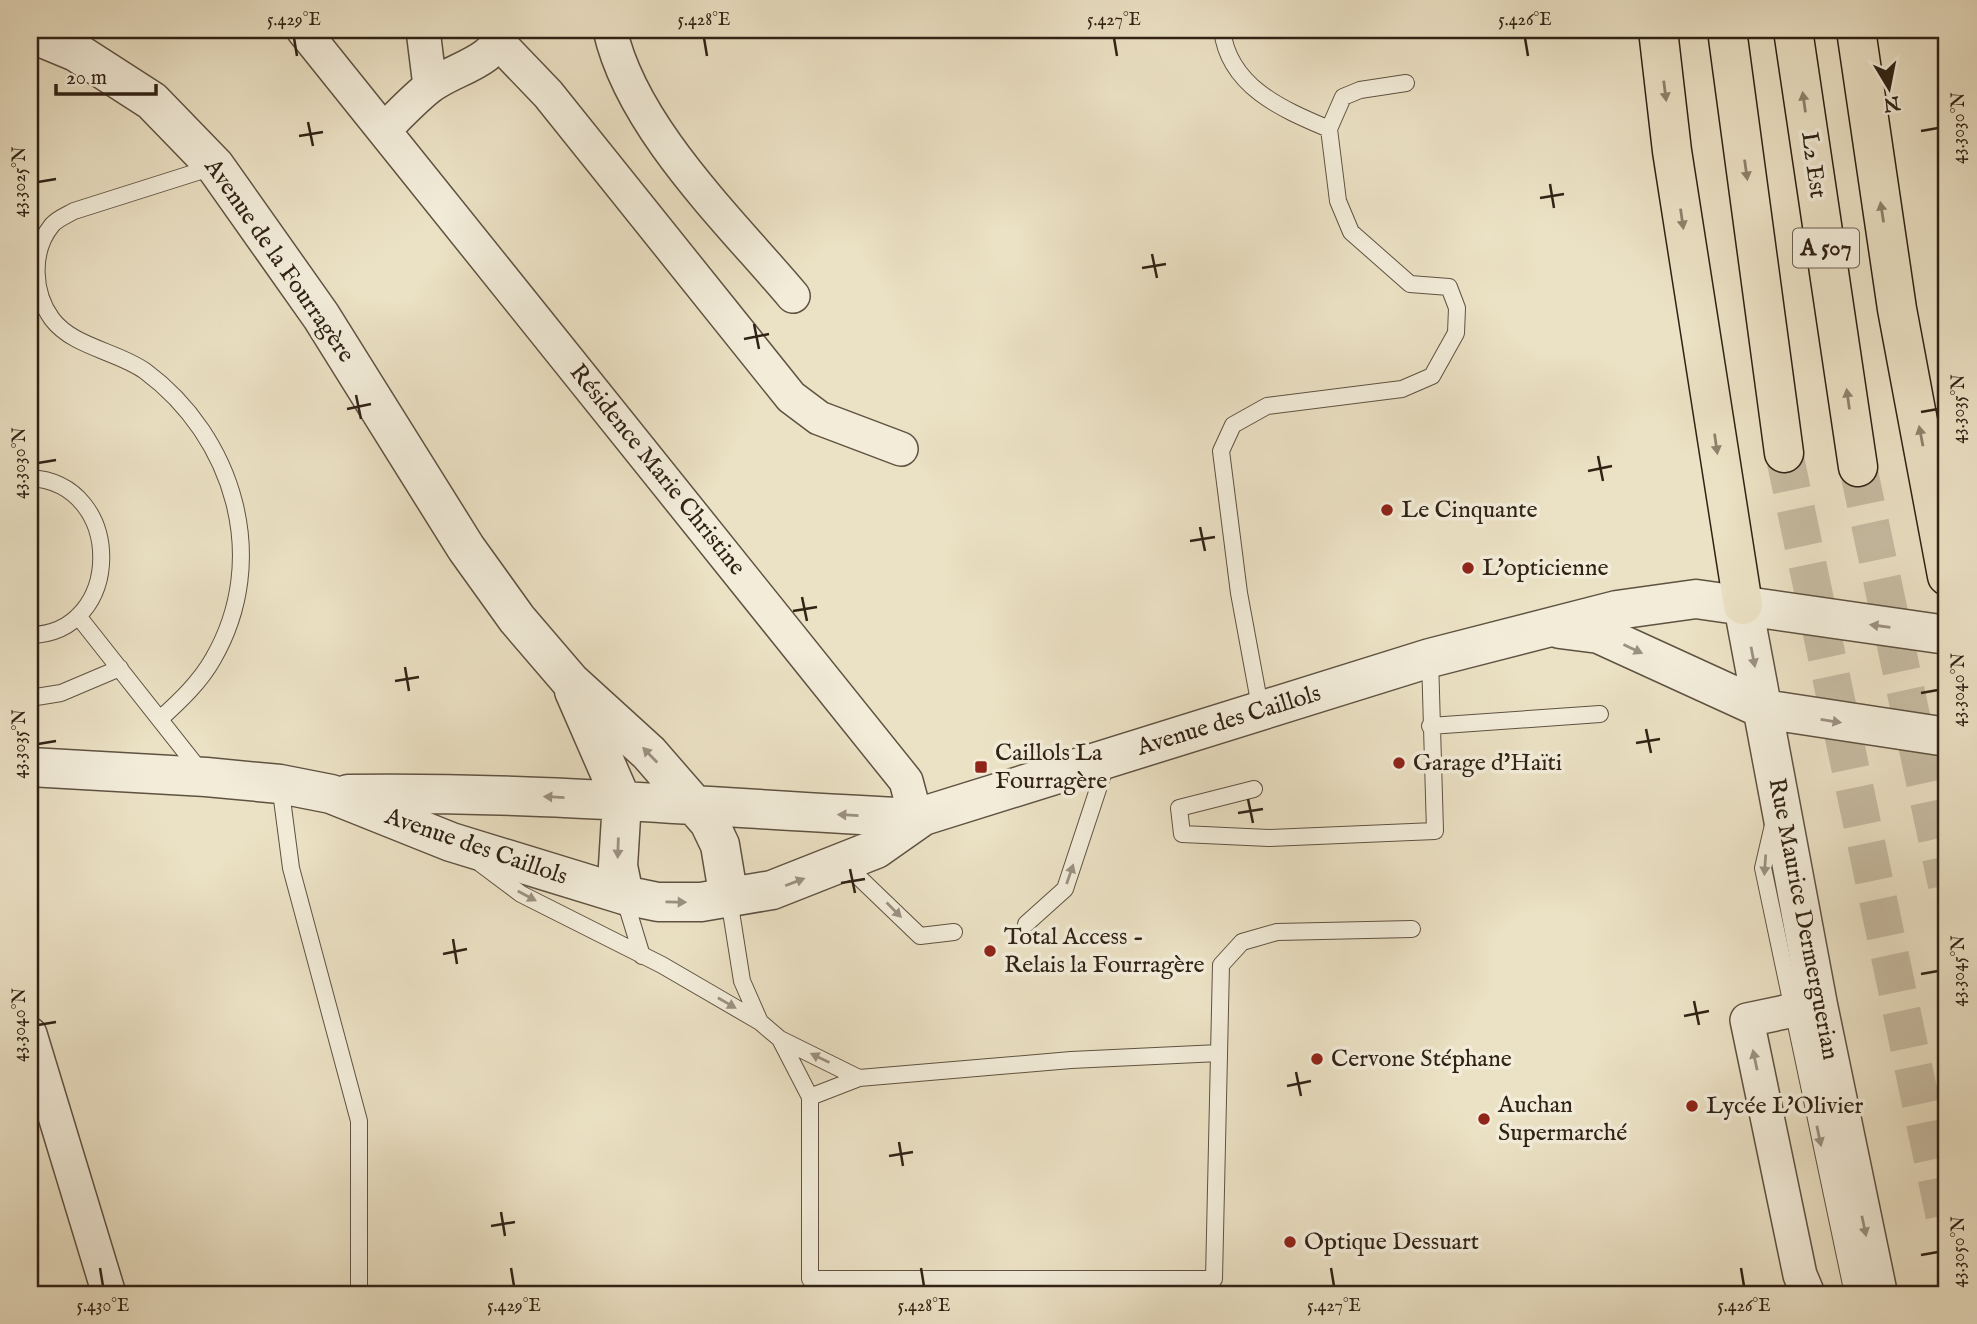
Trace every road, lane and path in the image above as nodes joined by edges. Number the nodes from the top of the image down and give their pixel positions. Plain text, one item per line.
1 (303, 30) edge
2 (423, 30) edge
3 (610, 30) edge
4 (1222, 30) edge
5 (1658, 30) edge
6 (1727, 30) edge
7 (1793, 30) edge
8 (1856, 30) edge
9 (30, 33) edge
10 (502, 37) edge
11 (1406, 83) dead end
12 (430, 86) junction
13 (1329, 129) junction
14 (384, 130) junction
15 (215, 166) junction
16 (793, 296) dead end
17 (901, 449) dead end
18 (1784, 453) tunnel mouth
19 (1858, 467) tunnel mouth
20 (30, 478) edge
21 (1947, 576) edge
22 (1743, 605) junction
23 (78, 616) junction
24 (1544, 627) junction
25 (30, 635) edge
26 (1947, 635) edge
27 (1430, 657) junction
28 (120, 668) junction
29 (571, 682) junction
30 (30, 698) edge
31 (1763, 709) junction
32 (1261, 712) junction
33 (1600, 714) dead end
34 (160, 719) junction
35 (1430, 726) junction
36 (1947, 737) edge
37 (1108, 758) junction
38 (30, 767) edge
39 (206, 777) junction
40 (280, 785) junction
41 (1254, 789) dead end
42 (331, 794) junction
43 (622, 801) junction
44 (696, 806) junction
45 (916, 818) junction
46 (451, 842) junction
47 (844, 863) junction
48 (624, 895) junction
49 (729, 899) junction
50 (1026, 924) dead end
51 (1412, 929) dead end
52 (954, 932) dead end
53 (642, 956) junction
54 (1805, 1007) junction
55 (760, 1022) junction
56 (30, 1034) edge
57 (780, 1039) junction
58 (1219, 1053) junction
59 (859, 1078) junction
60 (810, 1097) junction
61 (1214, 1287) edge
62 (109, 1294) edge
63 (359, 1294) edge
64 (1808, 1294) edge
65 (1853, 1294) edge
66 (1878, 1294) edge

1 - 14 street, Résidence Marie Christine
2 - 12 street
3 - 16 street
4 - 13 lane
5 -> 22 highway
6 -> 18 highway, A 507
19 -> 7 highway, L2 Est / A 507
21 -> 8 highway
9 - 15 street, Avenue de la Fourragère
10 - 12 street
10 - 17 street
11 - 13 lane
12 - 14 street
13 - 32 lane
14 - 45 street, Résidence Marie Christine
15 - 29 street, Avenue de la Fourragère
15 - 34 lane
20 - 23 lane
22 - 24 street, Avenue des Caillols
26 -> 22 street, Avenue des Caillols
22 -> 31 street
23 - 25 lane
23 - 28 lane
24 - 27 street, Avenue des Caillols
24 -> 31 street, Avenue des Caillols
27 - 32 street, Avenue des Caillols
27 - 35 lane
28 - 30 lane
28 - 34 lane
29 - 43 street, Avenue de la Fourragère
44 -> 29 street, Avenue de la Fourragère
31 -> 36 street, Avenue des Caillols
31 -> 54 street, Rue Maurice Dermerguerian
32 - 37 street, Avenue des Caillols
33 - 35 lane
34 - 39 lane
35 - 41 lane
37 - 45 street, Avenue des Caillols
50 -> 37 lane
38 - 39 street, Avenue des Caillols
39 - 40 street, Avenue des Caillols
40 - 42 street, Avenue des Caillols
40 - 63 lane
43 -> 42 street, Avenue des Caillols
42 - 46 street, Avenue des Caillols
43 - 44 street, Avenue des Caillols
43 -> 48 street
45 -> 44 street, Avenue des Caillols
44 - 49 street, Avenue de la Fourragère
45 - 47 street, Avenue des Caillols
46 - 48 street, Avenue des Caillols
46 -> 53 lane
49 -> 47 street, Avenue des Caillols
47 -> 52 lane
48 -> 49 street, Avenue des Caillols
48 - 53 lane
49 - 55 lane
51 - 58 lane
53 -> 55 lane
64 -> 54 street
54 -> 65 lane
54 -> 66 street, Rue Maurice Dermerguerian
55 - 57 lane
56 - 62 street
59 -> 57 lane
57 - 60 lane
58 - 59 lane
58 - 61 lane
59 - 60 lane
60 - 61 lane

